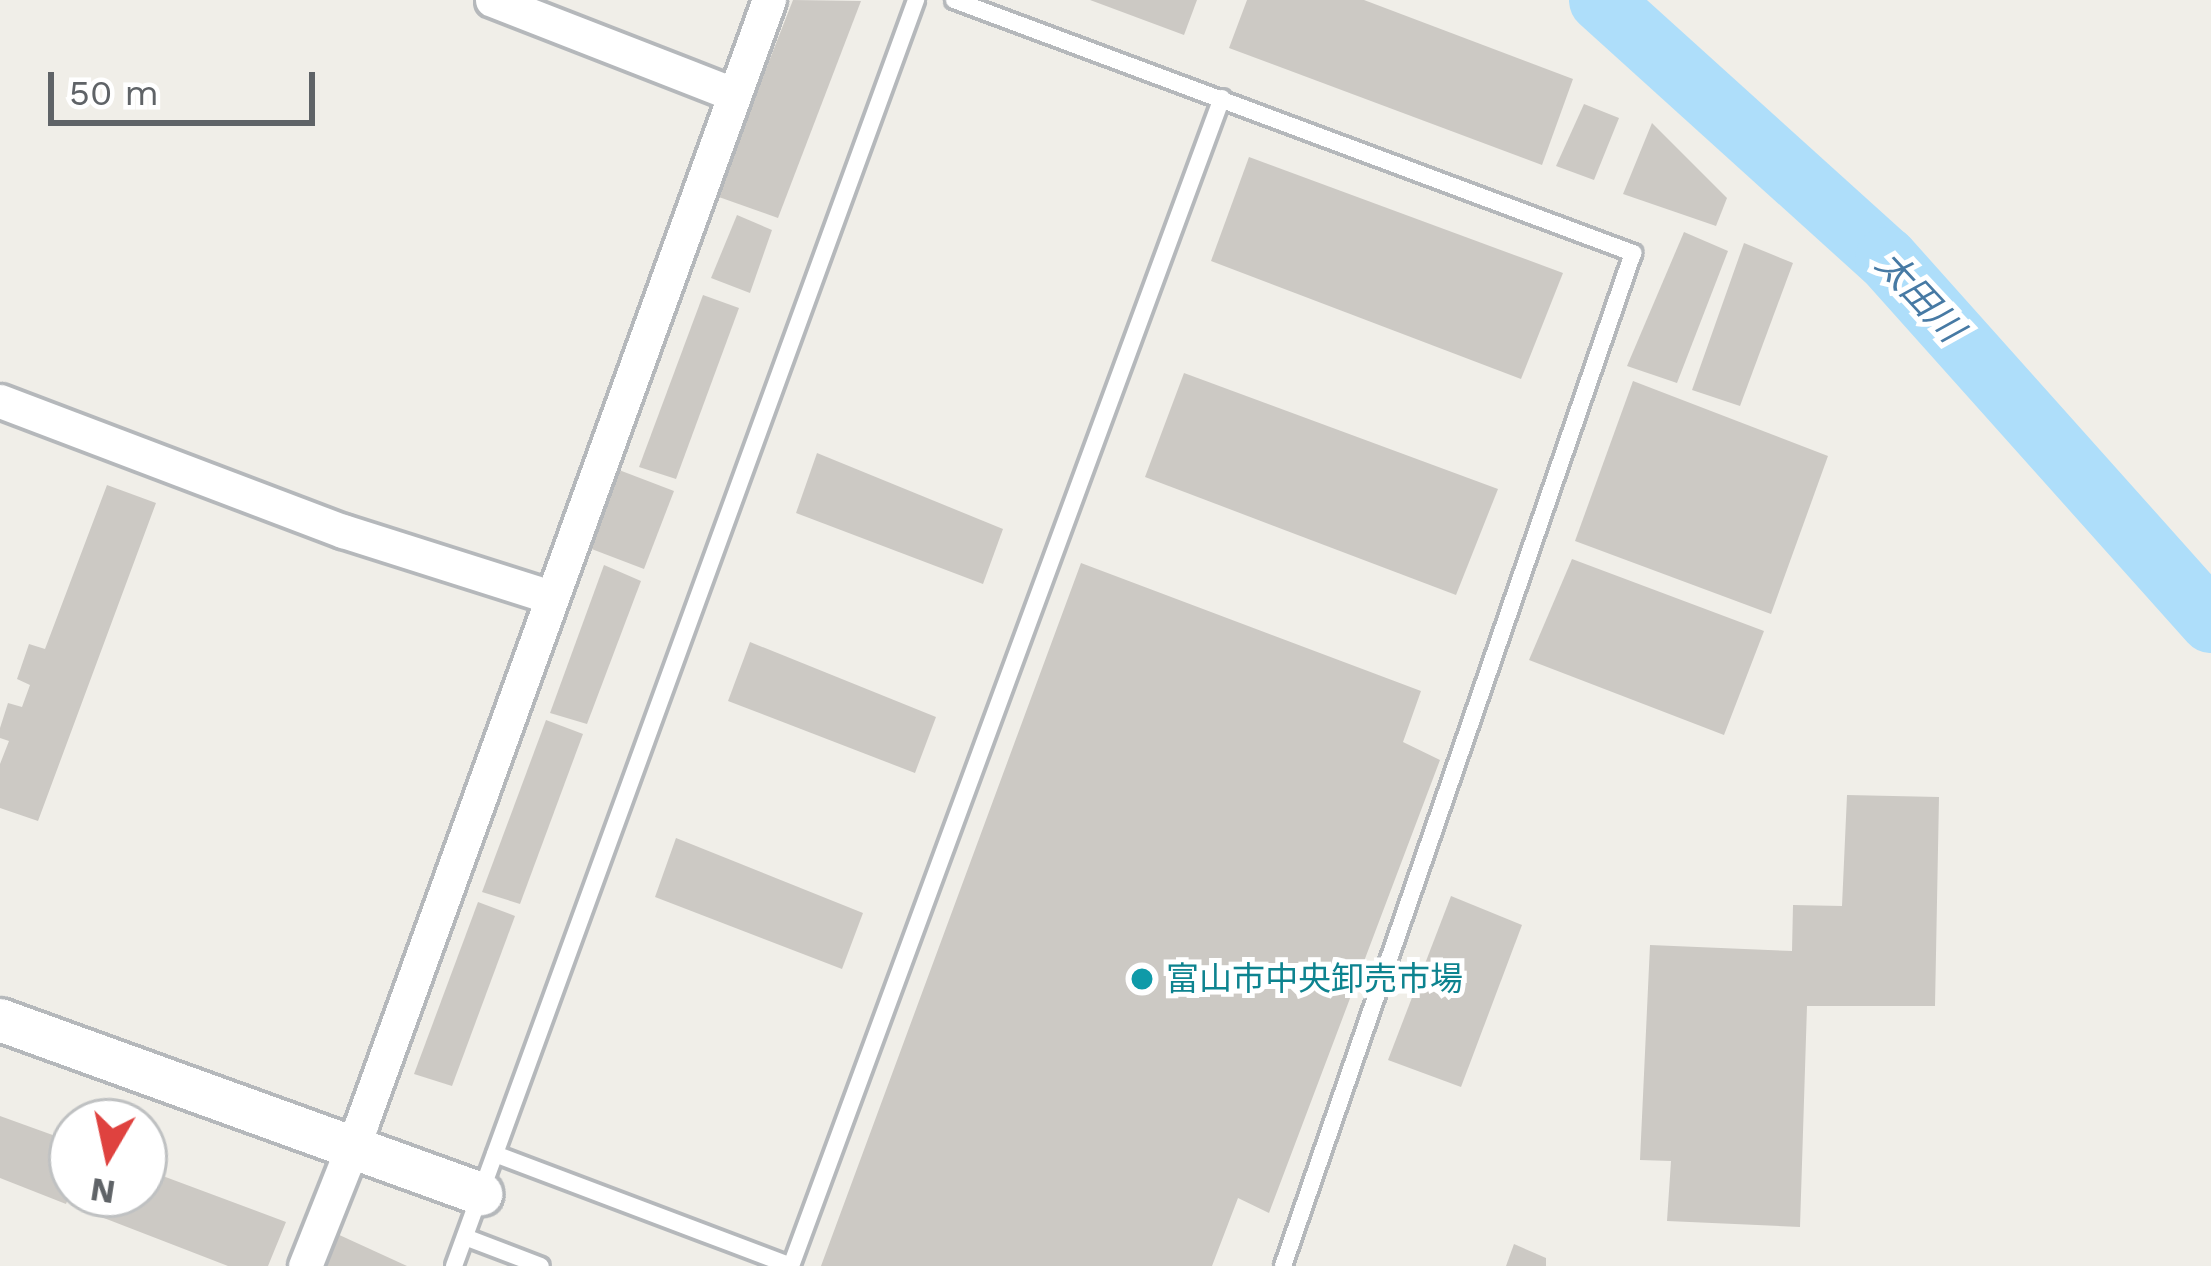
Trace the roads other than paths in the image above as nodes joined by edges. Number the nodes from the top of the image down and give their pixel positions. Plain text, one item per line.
1 (492, 0) edge
2 (769, 0) edge
3 (916, 0) edge
4 (954, 0) edge
5 (733, 94) junction
6 (1222, 98) junction
7 (0, 401) edge
8 (551, 597) junction
9 (0, 1020) edge
10 (353, 1145) junction
11 (495, 1154) junction
12 (481, 1194) junction
13 (465, 1237) junction
14 (305, 1266) edge
15 (454, 1266) edge
16 (541, 1266) edge
17 (791, 1266) edge
18 (1283, 1266) edge

1 - 5 street
2 - 5 street
3 - 11 lane
4 - 6 lane
5 - 8 street
6 - 17 lane
6 - 18 lane
7 - 8 street
8 - 10 street
9 - 10 street
10 - 12 street
10 - 14 street
11 - 12 lane
11 - 17 lane
12 - 13 lane
13 - 15 lane
13 - 16 lane

